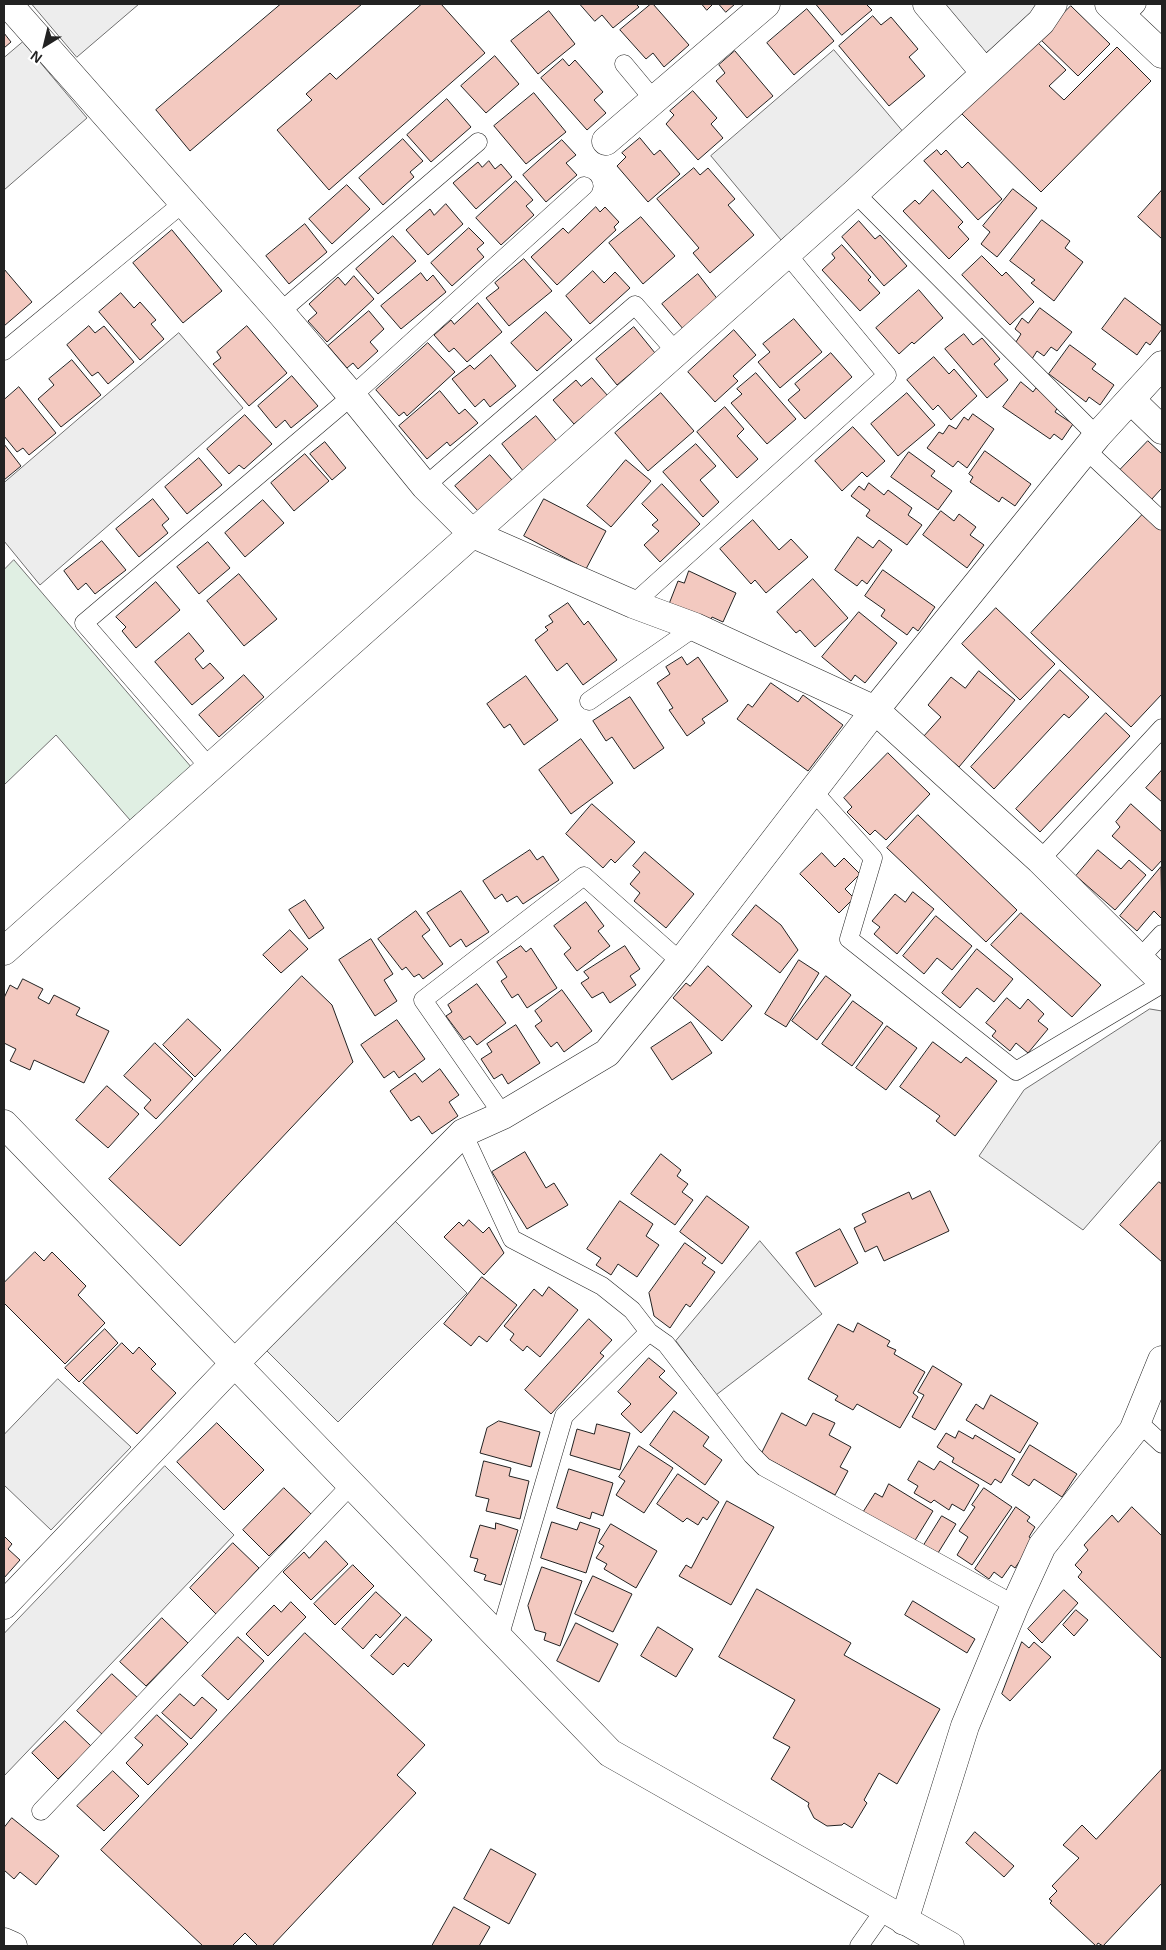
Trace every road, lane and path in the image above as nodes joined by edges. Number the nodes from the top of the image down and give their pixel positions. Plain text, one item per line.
1 (8, 4) edge
2 (766, 4) edge
3 (926, 4) edge
4 (1053, 4) edge
5 (1123, 8) edge
6 (1162, 54) edge
7 (624, 64) dead end
8 (986, 73) junction
9 (654, 100) junction
10 (606, 141) dead end
11 (478, 142) dead end
12 (584, 186) dead end
13 (854, 193) junction
14 (184, 203) junction
15 (787, 254) junction
16 (280, 312) junction
17 (4, 352) edge
18 (677, 352) junction
19 (1162, 365) edge
20 (352, 396) junction
21 (1132, 400) junction
22 (1162, 430) edge
23 (1092, 443) junction
24 (425, 486) junction
25 (1162, 521) edge
26 (473, 534) junction
27 (633, 604) junction
28 (695, 627) junction
29 (589, 701) dead end
30 (875, 710) junction
31 (1162, 728) edge
32 (210, 768) junction
33 (813, 791) junction
34 (1040, 860) junction
35 (1162, 934) edge
36 (4, 951) edge
37 (1140, 958) junction
38 (681, 962) junction
39 (1162, 983) edge
40 (503, 1115) junction
41 (4, 1124) edge
42 (463, 1132) junction
43 (649, 1332) junction
44 (1162, 1360) edge
45 (234, 1364) junction
46 (1137, 1421) junction
47 (1162, 1444) edge
48 (351, 1485) junction
49 (4, 1605) edge
50 (1014, 1605) junction
51 (499, 1638) junction
52 (40, 1811) dead end
53 (894, 1915) junction
54 (4, 1942) edge
55 (13, 1946) edge
56 (859, 1946) edge
57 (950, 1946) edge

1 - 14 street
2 - 9 street
3 - 8 street
4 - 8 street
5 - 6 street
7 - 9 lane
8 - 13 street
9 - 10 street
11 - 16 lane
12 - 20 lane
13 - 15 street
13 - 23 lane
14 - 16 street
14 - 17 lane
15 - 18 street
15 - 27 lane
16 - 20 street
18 - 24 lane
18 - 26 street
19 - 21 street
20 - 24 street
20 - 32 lane
21 - 22 street
21 - 23 street
23 - 25 lane
23 - 30 street
24 - 26 street
26 - 27 street
26 - 32 street
27 - 28 street
28 - 29 lane
28 - 30 street
30 - 33 street
30 - 34 street
31 - 34 lane
32 - 36 street
33 - 38 street
33 - 39 lane
34 - 37 street
35 - 37 lane
37 - 39 street
38 - 40 street
38 - 40 lane
40 - 42 street
41 - 45 street
42 - 43 lane
42 - 45 street
43 - 50 lane
43 - 51 lane
44 - 46 street
45 - 48 street
45 - 49 street
46 - 47 lane
46 - 50 street
48 - 51 street
48 - 52 lane
50 - 53 street
51 - 53 street
53 - 56 lane
53 - 57 street
54 - 55 street

